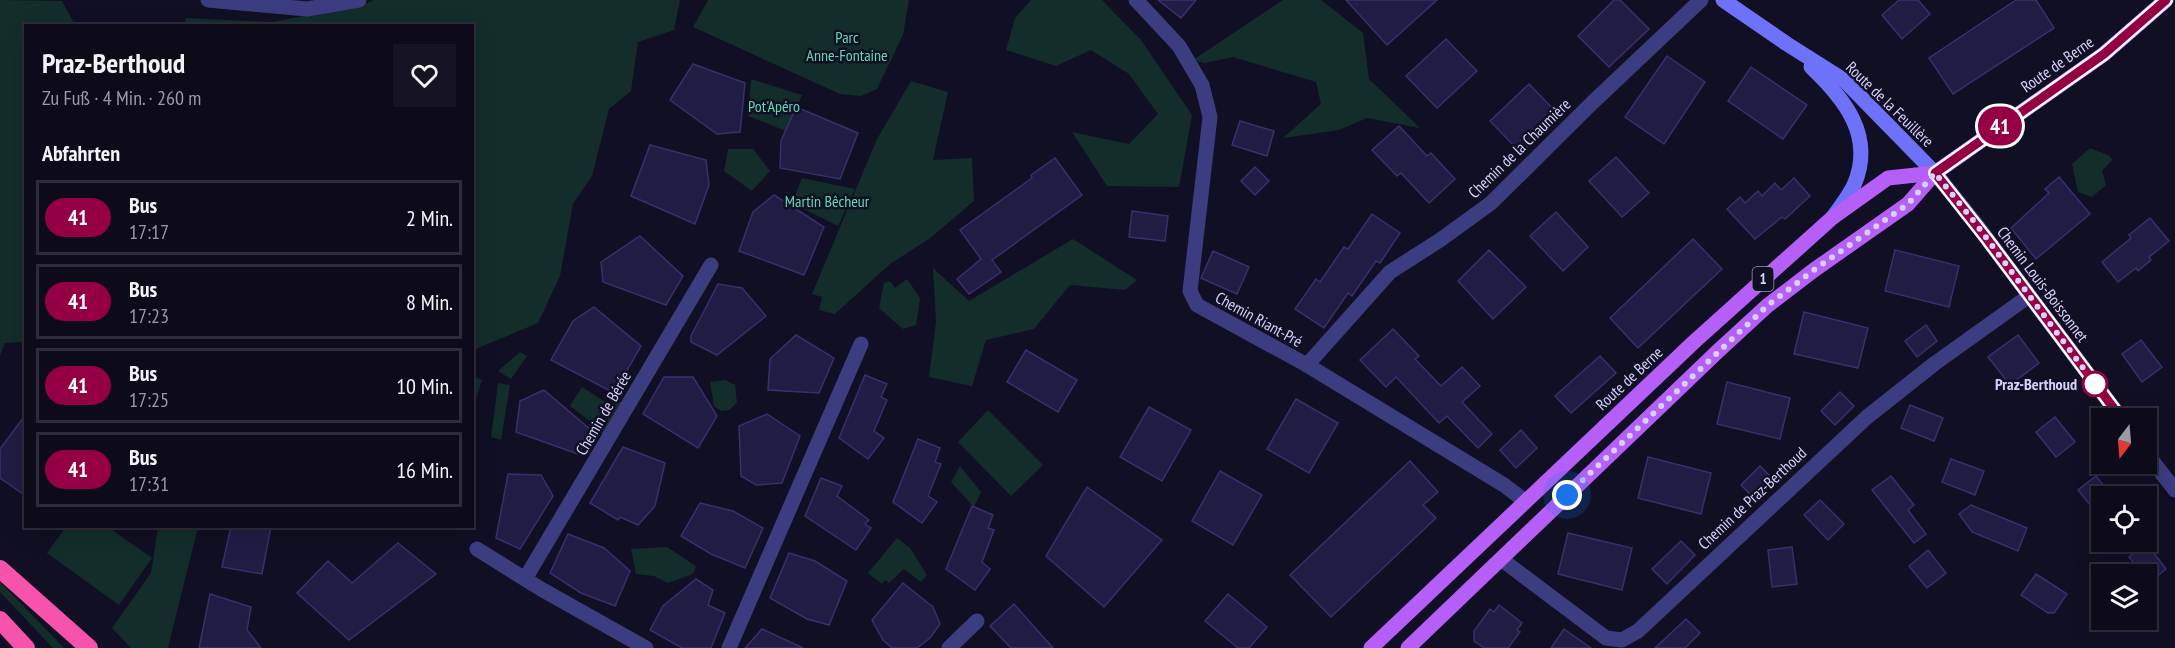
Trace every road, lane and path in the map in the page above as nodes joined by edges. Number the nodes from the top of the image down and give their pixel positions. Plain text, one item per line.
1 (208, 0) edge
2 (359, 0) edge
3 (1136, 0) edge
4 (1701, 0) edge
5 (1723, 0) edge
6 (2166, 0) edge
7 (1787, 44) junction
8 (1935, 173) junction
9 (1832, 218) junction
10 (711, 265) dead end
11 (2029, 296) junction
12 (861, 344) dead end
13 (1307, 365) junction
14 (2113, 408) edge
15 (2157, 467) edge
16 (2175, 490) edge
17 (1525, 501) junction
18 (477, 549) dead end
19 (1501, 559) junction
20 (0, 570) edge
21 (525, 579) junction
22 (0, 620) edge
23 (976, 621) dead end
24 (26, 648) edge
25 (74, 648) edge
26 (89, 648) edge
27 (646, 648) edge
28 (729, 648) edge
29 (949, 648) edge
30 (1371, 648) edge
31 (1408, 648) edge

1 - 2 street
3 - 13 street, Chemin Riant-Pré
4 - 13 street, Chemin de la Chaumière
5 - 7 main road, Route de la Feuillère
6 - 8 main road, Route de Berne / 1
7 - 8 main road, Route de la Feuillère
7 - 9 main road, Route de la Feuillère
8 - 9 main road, Route de Berne / 1
8 - 11 street, Chemin Louis-Boissonnet
8 - 19 main road, Route de Berne / 1
9 - 17 main road, Route de Berne / 1
10 - 21 street, Chemin de Bérée
11 - 14 street, Chemin Louis-Boissonnet
11 - 19 street, Chemin de Praz-Berthoud
12 - 28 street
13 - 17 street, Chemin Riant-Pré
15 - 16 street
17 - 30 main road, Route de Berne / 1
18 - 21 street
19 - 31 main road, Route de Berne / 1
20 - 25 highway
20 - 26 highway
21 - 27 street
22 - 24 highway
23 - 29 street

